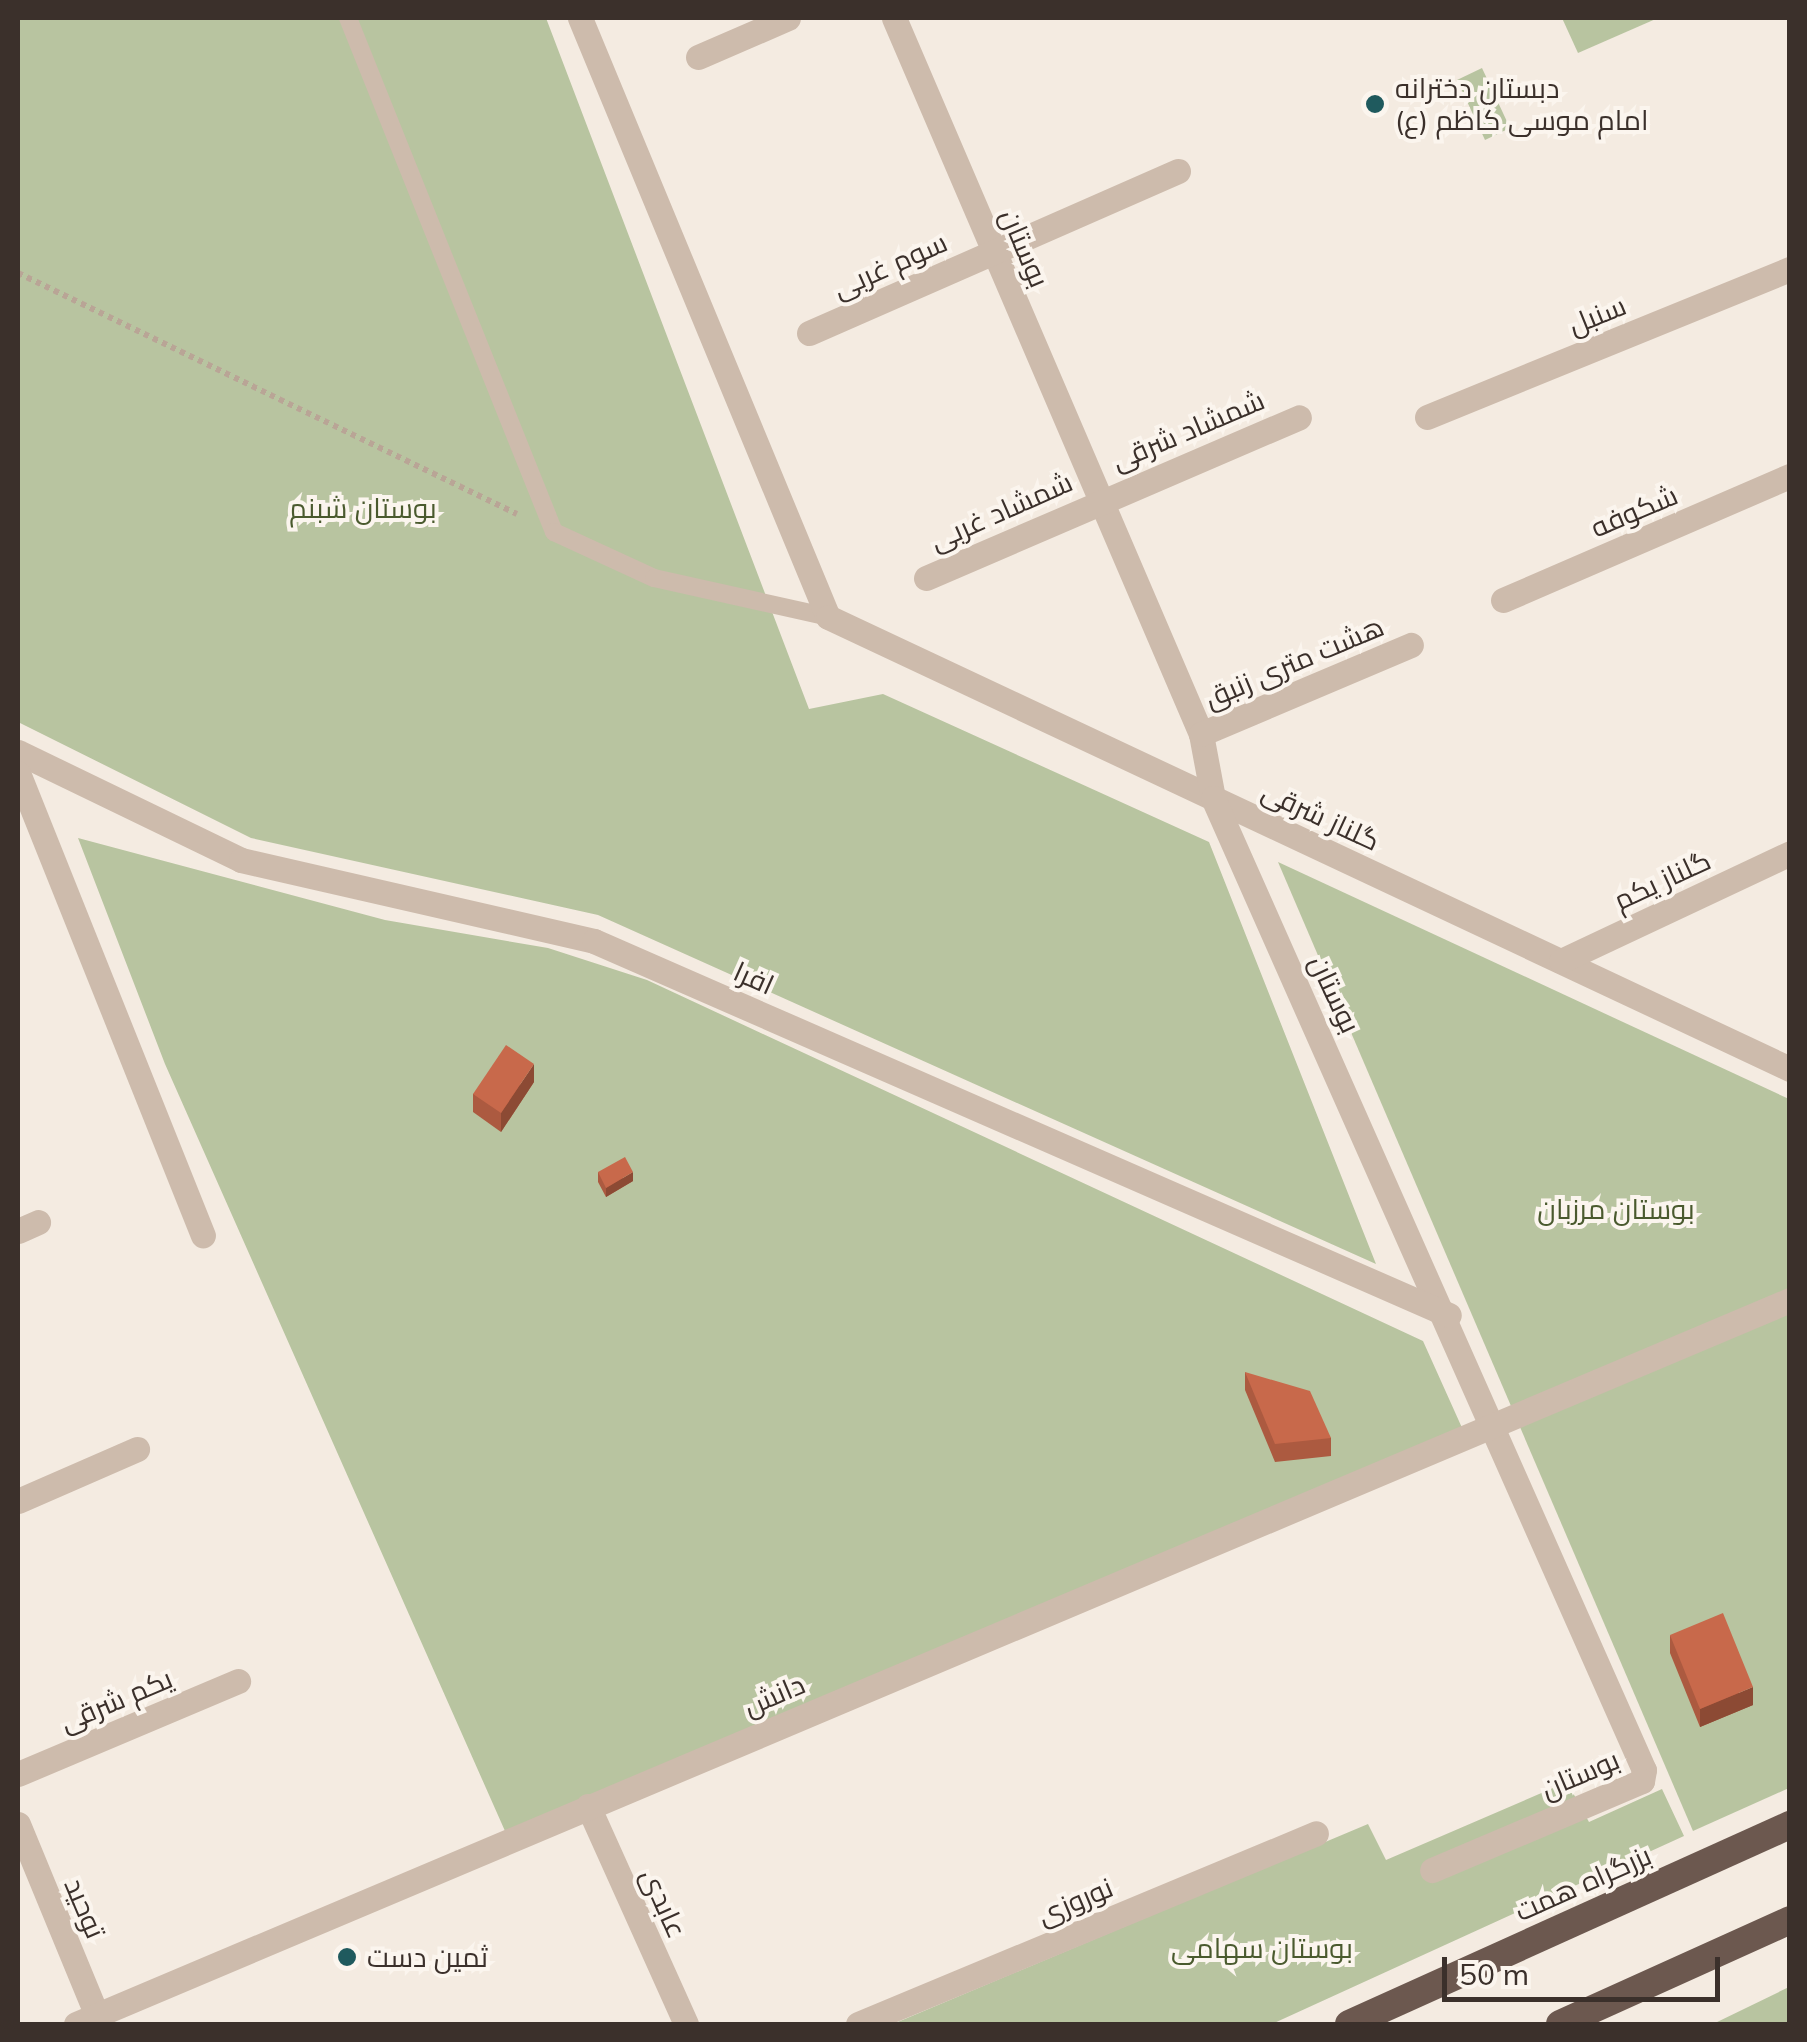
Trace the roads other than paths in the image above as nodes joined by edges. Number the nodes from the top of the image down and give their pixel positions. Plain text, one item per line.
1 (348, 18) edge
2 (580, 18) edge
3 (788, 18) edge
4 (894, 18) edge
5 (698, 57) dead end
6 (1178, 171) dead end
7 (994, 252) junction
8 (1790, 269) edge
9 (809, 334) dead end
10 (1299, 417) dead end
11 (1427, 418) dead end
12 (1790, 476) edge
13 (1100, 499) junction
14 (926, 578) dead end
15 (1503, 600) dead end
16 (828, 617) junction
17 (1411, 645) dead end
18 (1201, 734) junction
19 (18, 752) edge
20 (18, 773) edge
21 (1213, 798) junction
22 (1790, 853) edge
23 (1561, 961) junction
24 (1790, 1068) edge
25 (203, 1235) dead end
26 (1790, 1300) edge
27 (1450, 1315) junction
28 (1495, 1420) junction
29 (137, 1448) dead end
30 (18, 1501) edge
31 (238, 1682) dead end
32 (18, 1774) edge
33 (588, 1806) junction
34 (18, 1824) edge
35 (1790, 1826) edge
36 (1316, 1833) dead end
37 (1432, 1870) dead end
38 (1790, 1920) edge
39 (87, 2020) edge
40 (686, 2024) edge
41 (858, 2024) edge
42 (1349, 2024) edge
43 (1560, 2024) edge

1 - 16 lane
2 - 16 street
3 - 5 street
4 - 7 street, بوستان
6 - 7 street, سوم غربی
7 - 9 street, سوم غربی
7 - 13 street, بوستان
8 - 11 street, سنبل
10 - 13 street, شمشاد شرقی
12 - 15 street, شکوفه
13 - 14 street, شمشاد غربی
13 - 18 street, بوستان
16 - 21 street, گلناز شرقی
17 - 18 street, هشت متری زنبق
18 - 21 street, بوستان
19 - 27 street, افرا
20 - 25 street
21 - 23 street, گلناز شرقی
21 - 27 street, بوستان
22 - 23 street, گلناز یکم
23 - 24 street, گلناز شرقی
26 - 28 street, دانش
27 - 28 street, بوستان
28 - 33 street, دانش
28 - 37 street, بوستان
29 - 30 street
31 - 32 street, یکم شرقی
33 - 39 street, دانش
33 - 40 street, عابدی
34 - 39 street, توحید
35 - 42 highway, بزرگراه همت
36 - 41 street, نوروزی
38 - 43 highway

